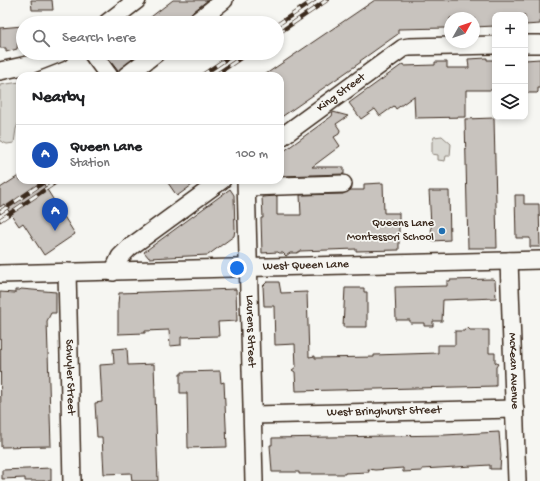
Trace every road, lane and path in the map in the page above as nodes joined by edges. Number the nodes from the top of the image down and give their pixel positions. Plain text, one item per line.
1 (138, 0) edge
2 (224, 0) edge
3 (117, 16) edge
4 (204, 16) edge
5 (528, 44) edge
6 (540, 44) edge
7 (492, 45) edge
8 (42, 60) edge
9 (97, 60) edge
10 (147, 60) edge
11 (0, 71) edge
12 (106, 72) edge
13 (131, 72) edge
14 (284, 135) edge
15 (284, 183) edge
16 (217, 184) edge
17 (247, 184) edge
18 (343, 184) dead end
19 (540, 260) edge
20 (509, 261) junction
21 (249, 268) junction
22 (67, 272) junction
23 (113, 272) junction
24 (0, 274) edge
25 (515, 409) junction
26 (253, 415) junction
27 (72, 481) edge
28 (254, 481) edge
29 (517, 481) edge

1 - 3 street
2 - 4 street
5 - 6 street
7 - 14 street, King Street
8 - 11 street
9 - 12 street
10 - 13 street
15 - 18 street
16 - 23 street
17 - 21 street, Laurens Street
19 - 20 street, West Queen Lane
20 - 21 street, West Queen Lane
20 - 25 street, McKean Avenue
21 - 23 street, West Queen Lane
21 - 26 street, Laurens Street
22 - 23 street, West Queen Lane
22 - 24 street, West Queen Lane
22 - 27 street, Schuyler Street
25 - 26 street, West Bringhurst Street
25 - 29 street, McKean Avenue
26 - 28 street, Laurens Street

